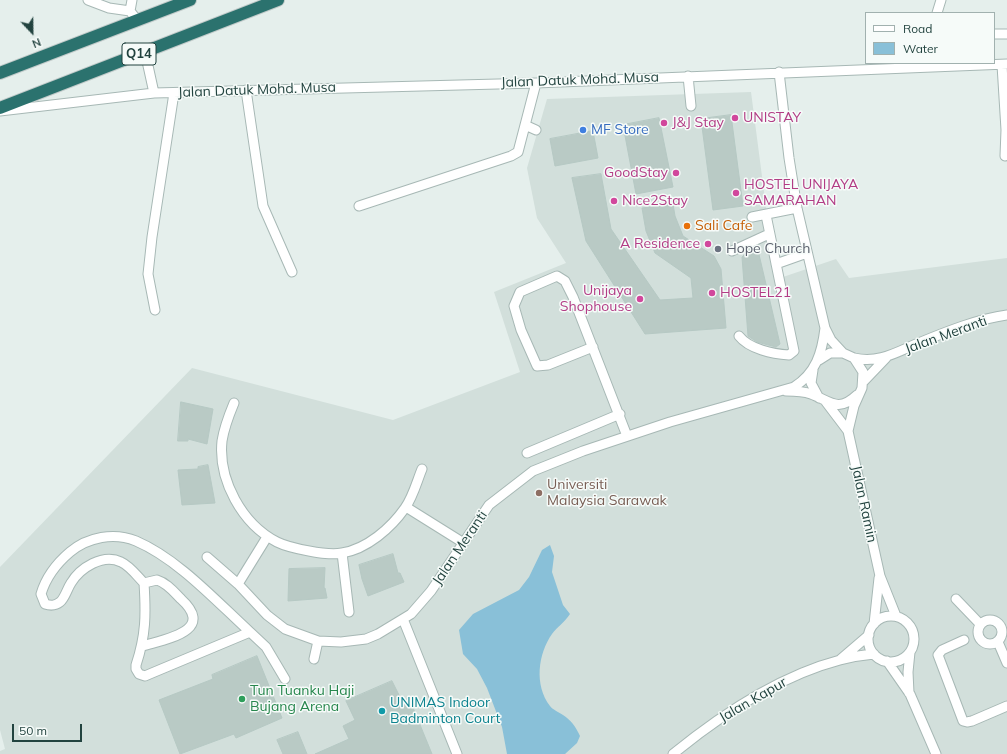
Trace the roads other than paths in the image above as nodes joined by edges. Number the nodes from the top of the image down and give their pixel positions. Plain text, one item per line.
1 (88, 0) edge
2 (132, 0) edge
3 (190, 0) edge
4 (278, 0) edge
5 (941, 0) edge
6 (937, 12) edge
7 (133, 16) junction
8 (995, 34) edge
9 (1007, 34) edge
10 (145, 52) junction
11 (924, 65) edge
12 (1005, 65) edge
13 (779, 72) junction
14 (0, 73) edge
15 (688, 76) junction
16 (536, 83) junction
17 (246, 90) junction
18 (154, 93) junction
19 (174, 93) junction
20 (691, 106) dead end
21 (0, 108) edge
22 (0, 111) edge
23 (525, 125) junction
24 (536, 130) dead end
25 (1005, 156) dead end
26 (359, 206) dead end
27 (797, 208) junction
28 (766, 215) junction
29 (752, 216) dead end
30 (769, 234) junction
31 (732, 251) dead end
32 (808, 257) junction
33 (776, 264) junction
34 (292, 272) dead end
35 (156, 310) dead end
36 (1007, 315) edge
37 (825, 328) junction
38 (739, 336) dead end
39 (593, 347) junction
40 (843, 353) junction
41 (854, 358) junction
42 (886, 358) junction
43 (816, 363) junction
44 (864, 381) junction
45 (784, 391) junction
46 (858, 395) junction
47 (823, 400) junction
48 (234, 403) dead end
49 (620, 414) junction
50 (848, 431) junction
51 (627, 436) junction
52 (527, 453) dead end
53 (422, 469) dead end
54 (406, 507) junction
55 (267, 536) junction
56 (462, 542) junction
57 (342, 553) junction
58 (207, 557) dead end
59 (880, 576) junction
60 (144, 583) junction
61 (238, 584) junction
62 (956, 598) dead end
63 (349, 612) dead end
64 (896, 616) junction
65 (403, 619) junction
66 (874, 624) junction
67 (980, 624) junction
68 (250, 632) junction
69 (869, 635) junction
70 (964, 640) dead end
71 (318, 641) junction
72 (998, 642) junction
73 (143, 646) junction
74 (910, 652) junction
75 (874, 654) junction
76 (314, 659) dead end
77 (841, 659) junction
78 (887, 661) junction
79 (1007, 663) edge
80 (285, 679) dead end
81 (910, 694) junction
82 (1007, 706) edge
83 (457, 754) edge
84 (673, 754) edge
85 (936, 754) edge

1 - 7 street
2 - 7 street
3 - 7 highway, Q14
4 - 10 highway, Q14
5 - 6 street
7 - 14 highway, Q14
8 - 9 street
10 - 18 street
10 - 21 highway, Q14
11 - 12 street, Jalan Datuk Mohd. Musa
11 - 13 street, Jalan Datuk Mohd. Musa
12 - 25 street
13 - 15 street, Jalan Datuk Mohd. Musa
13 - 27 street
15 - 16 street, Jalan Datuk Mohd. Musa
15 - 20 street
16 - 17 street, Jalan Datuk Mohd. Musa
16 - 23 street
17 - 19 street, Jalan Datuk Mohd. Musa
17 - 34 street
18 - 19 street, Jalan Datuk Mohd. Musa
18 - 22 street, Jalan Datuk Mohd. Musa
19 - 35 street
23 - 24 street
23 - 26 street
27 - 28 street
27 - 32 street
28 - 29 street
28 - 30 street
30 - 31 street
30 - 33 street
32 - 33 street
32 - 37 street
33 - 38 street
36 - 42 street, Jalan Meranti
37 - 40 street
37 - 43 street
39 - 39 street
39 - 49 street
40 - 41 street
40 - 43 street
41 - 42 street
41 - 44 street
42 - 44 street
43 - 45 street
43 - 47 street
44 - 46 street
45 - 47 street
45 - 51 street, Jalan Meranti
46 - 47 street
46 - 50 street
47 - 50 street
48 - 55 street
49 - 51 street
49 - 52 street
50 - 59 street, Jalan Ramin
51 - 56 street, Jalan Meranti
53 - 54 street
54 - 56 street
54 - 57 street
55 - 57 street
55 - 61 street
56 - 65 street, Jalan Meranti
57 - 63 street
58 - 61 street, Jalan Meranti
59 - 64 street, Jalan Ramin
59 - 66 street, Jalan Ramin
60 - 68 street
60 - 73 street
60 - 73 street
61 - 71 street, Jalan Meranti
62 - 67 street
64 - 66 street
64 - 74 street
65 - 71 street, Jalan Meranti
65 - 83 street
66 - 69 street
67 - 72 street
67 - 72 street
68 - 73 street
68 - 80 street
69 - 75 street
69 - 77 street, Jalan Kapur
70 - 82 street
71 - 76 street
72 - 79 street
74 - 78 street
74 - 81 street
75 - 77 street, Jalan Kapur
75 - 78 street
77 - 84 street, Jalan Kapur
78 - 81 street
81 - 85 street

